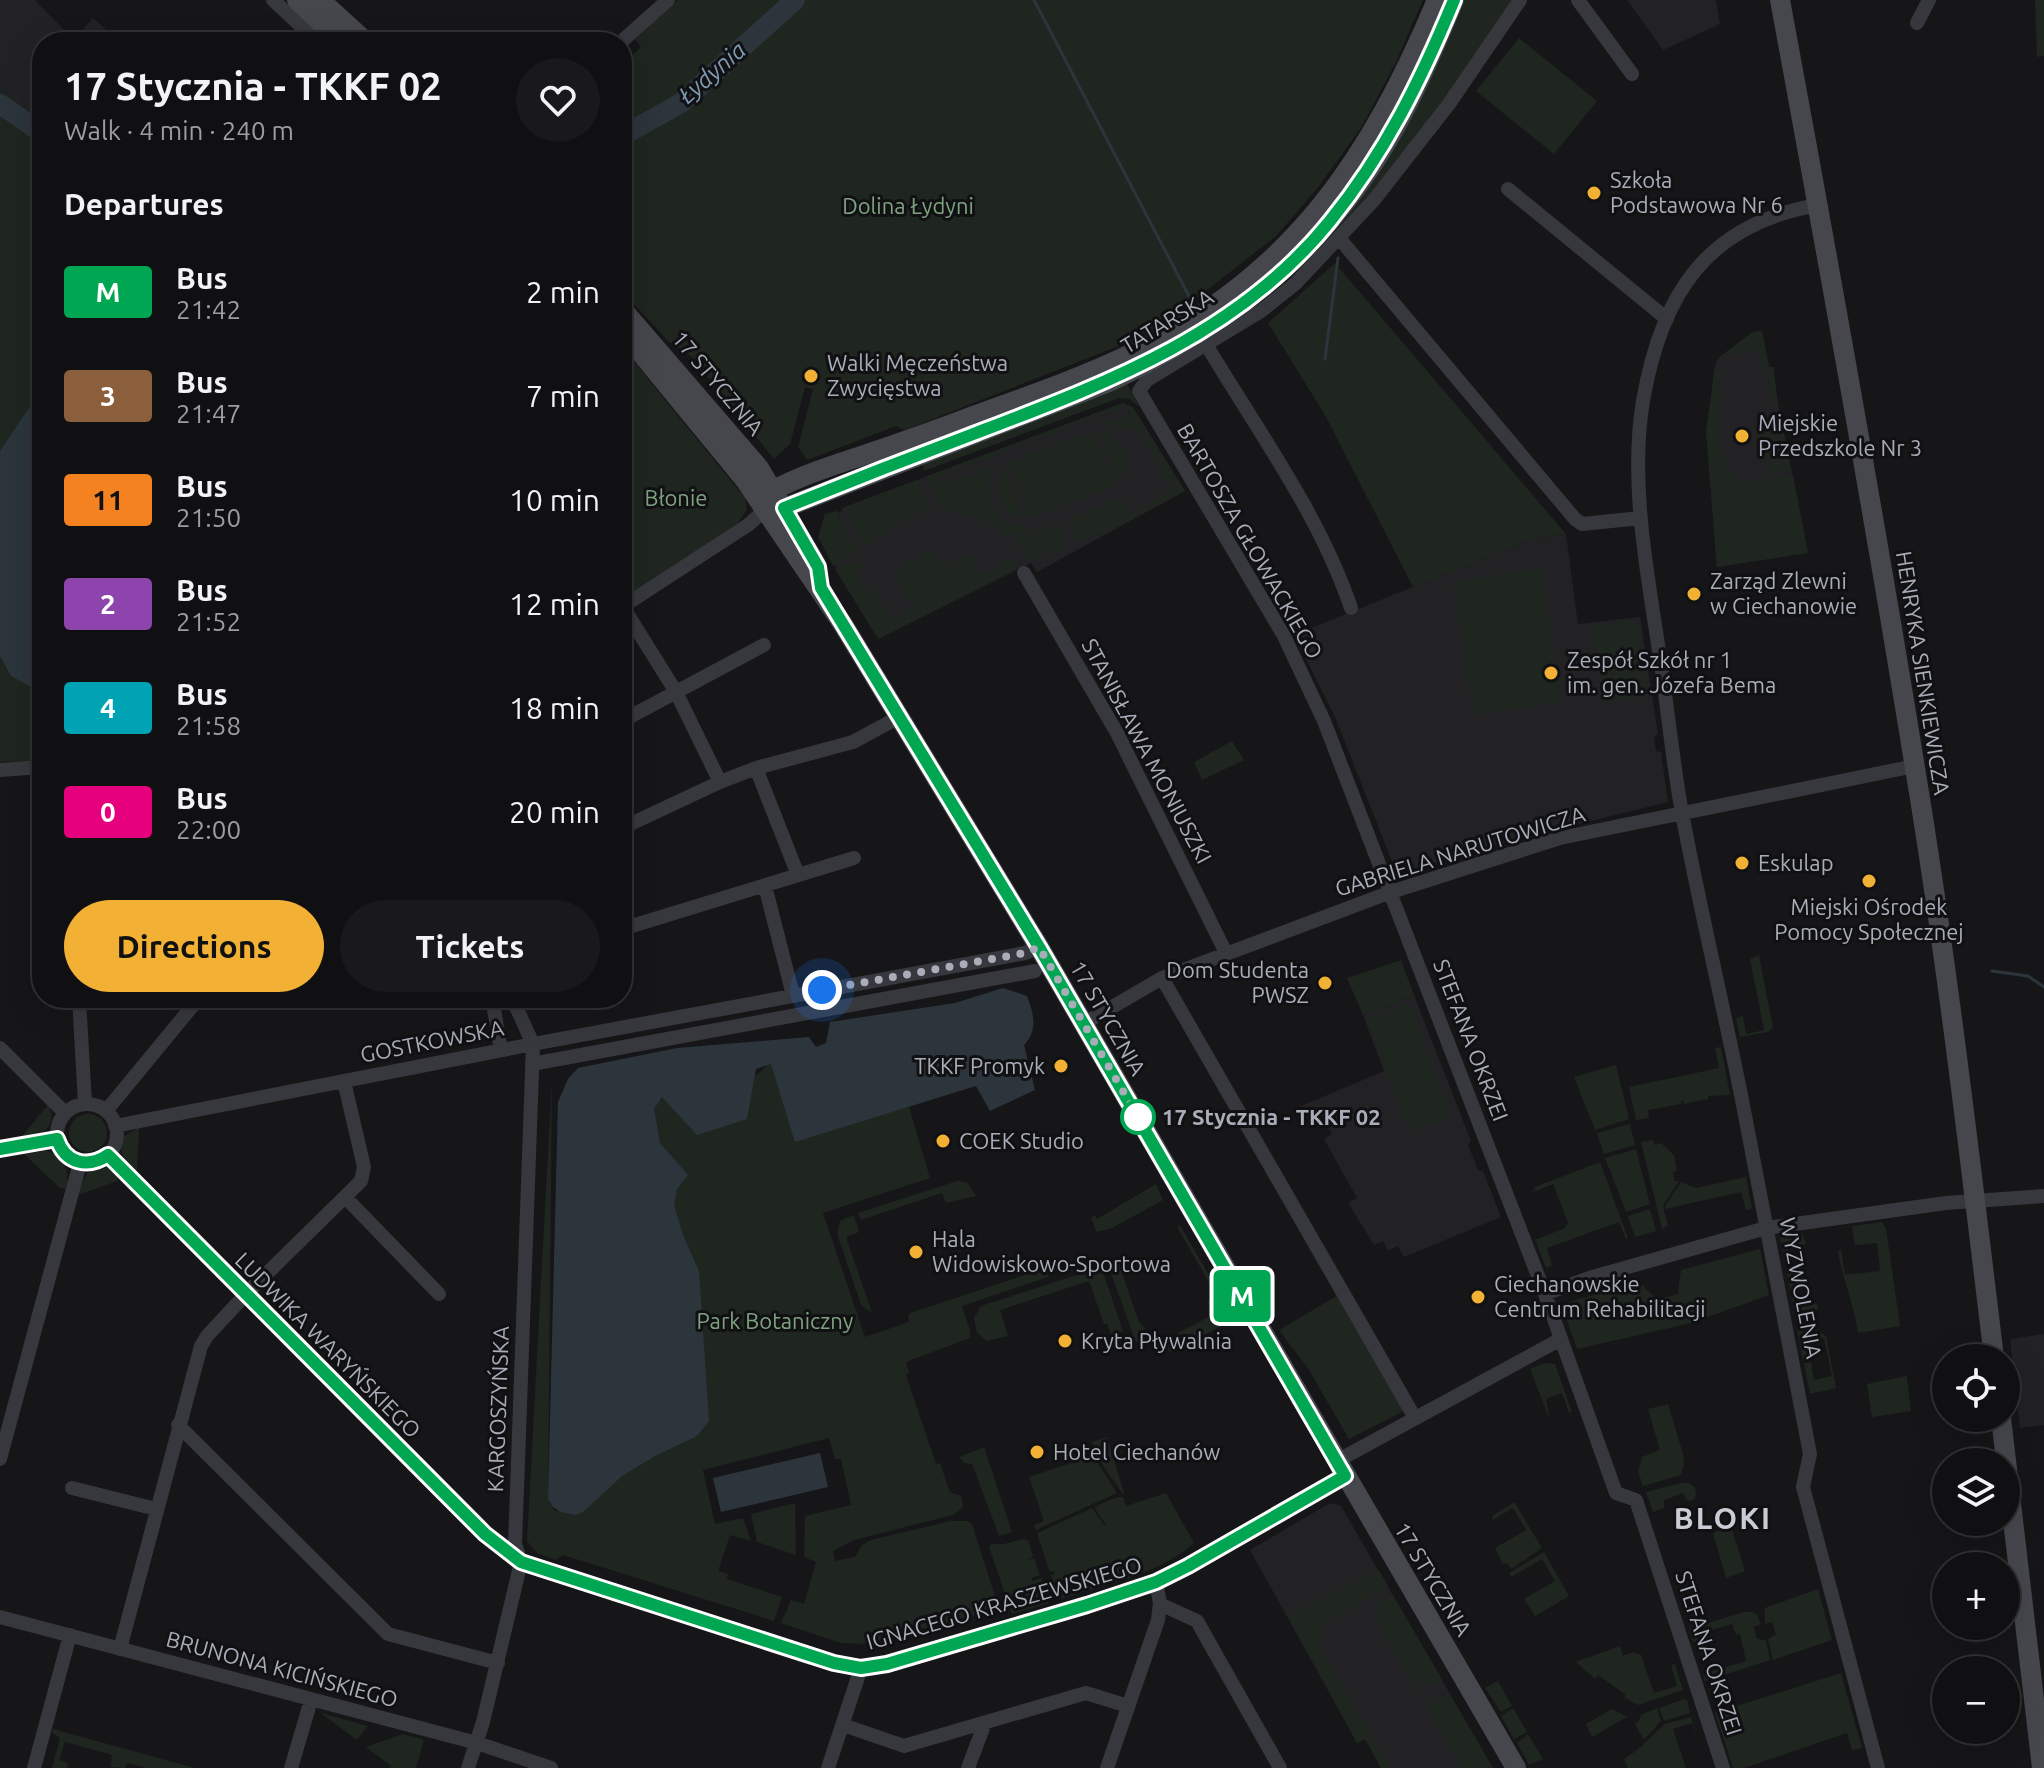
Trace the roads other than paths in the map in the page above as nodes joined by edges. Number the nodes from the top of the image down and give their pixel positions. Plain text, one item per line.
1 (273, 0) edge
2 (297, 0) edge
3 (320, 0) edge
4 (668, 0) edge
5 (1437, 0) edge
6 (1454, 0) edge
7 (1520, 0) edge
8 (1578, 0) edge
9 (1780, 0) edge
10 (1929, 0) edge
11 (1917, 23) dead end
12 (307, 32) edge
13 (331, 32) edge
14 (355, 32) edge
15 (632, 32) edge
16 (1632, 74) dead end
17 (1508, 189) dead end
18 (1819, 205) junction
19 (1339, 238) junction
20 (1667, 319) junction
21 (632, 320) edge
22 (632, 342) edge
23 (1207, 346) junction
24 (1139, 391) joint
25 (774, 503) junction
26 (1641, 518) junction
27 (1024, 573) dead end
28 (632, 600) edge
29 (1351, 608) dead end
30 (632, 623) edge
31 (764, 645) dead end
32 (676, 692) junction
33 (632, 716) edge
34 (901, 716) junction
35 (1915, 766) junction
36 (32, 768) edge
37 (756, 768) junction
38 (0, 770) edge
39 (720, 782) junction
40 (1682, 812) junction
41 (632, 823) edge
42 (854, 858) dead end
43 (798, 875) junction
44 (765, 886) junction
45 (1391, 892) junction
46 (632, 926) edge
47 (1039, 947) junction
48 (1226, 953) junction
49 (1035, 971) dead end
50 (1162, 978) junction
51 (793, 995) junction
52 (80, 1008) edge
53 (191, 1008) edge
54 (494, 1008) edge
55 (517, 1008) edge
56 (1083, 1024) junction
57 (533, 1044) junction
58 (0, 1048) edge
59 (501, 1050) junction
60 (532, 1064) junction
61 (344, 1081) junction
62 (85, 1104) junction
63 (106, 1111) junction
64 (65, 1113) junction
65 (115, 1126) junction
66 (57, 1139) junction
67 (0, 1149) edge
68 (108, 1155) junction
69 (80, 1163) junction
70 (2044, 1196) edge
71 (345, 1197) junction
72 (1975, 1201) junction
73 (1766, 1228) junction
74 (246, 1294) junction
75 (439, 1294) dead end
76 (1545, 1294) junction
77 (1561, 1339) junction
78 (1992, 1344) edge
79 (1415, 1418) junction
80 (178, 1425) junction
81 (2003, 1432) edge
82 (0, 1459) edge
83 (1341, 1469) junction
84 (72, 1488) dead end
85 (156, 1509) junction
86 (521, 1562) junction
87 (1156, 1582) junction
88 (1160, 1604) junction
89 (0, 1617) edge
90 (70, 1635) junction
91 (120, 1649) junction
92 (498, 1663) junction
93 (861, 1668) junction
94 (311, 1700) junction
95 (1128, 1706) junction
96 (985, 1723) junction
97 (843, 1725) junction
98 (477, 1743) junction
99 (34, 1768) edge
100 (291, 1768) edge
101 (468, 1768) edge
102 (551, 1768) edge
103 (828, 1768) edge
104 (968, 1768) edge
105 (1107, 1768) edge
106 (1280, 1768) edge
107 (1516, 1768) edge
108 (1723, 1768) edge
109 (1878, 1768) edge
110 (2042, 1768) edge

1 - 12 street
2 - 13 street
3 - 14 street
4 - 15 street
5 - 25 street, TATARSKA
6 - 25 street, TATARSKA
7 - 19 street, TATARSKA
8 - 16 street
9 - 18 street, HENRYKA SIENKIEWICZA
10 - 11 street
17 - 20 street
18 - 20 street, WYZWOLENIA
18 - 35 street, HENRYKA SIENKIEWICZA
19 - 23 street, TATARSKA
19 - 26 street
20 - 26 street, WYZWOLENIA
21 - 25 street, 17 STYCZNIA
22 - 25 street, 17 STYCZNIA
23 - 24 street, TATARSKA
23 - 29 street
24 - 45 street, BARTOSZA GŁOWACKIEGO
25 - 28 street
25 - 34 street, 17 STYCZNIA
26 - 40 street, WYZWOLENIA
27 - 48 street, STANISŁAWA MONIUSZKI
30 - 32 street
31 - 32 street
32 - 33 street
32 - 39 street
34 - 37 street
34 - 47 street, 17 STYCZNIA
35 - 40 street, GABRIELA NARUTOWICZA
35 - 72 street, HENRYKA SIENKIEWICZA
36 - 38 street
37 - 39 street
37 - 43 street
39 - 41 street
40 - 45 street, GABRIELA NARUTOWICZA
40 - 73 street, WYZWOLENIA
42 - 43 street
43 - 44 street
44 - 46 street
44 - 51 street
45 - 48 street, GABRIELA NARUTOWICZA
45 - 76 street, STEFANA OKRZEI
47 - 51 street, GOSTKOWSKA
47 - 56 street, 17 STYCZNIA
48 - 50 street, GABRIELA NARUTOWICZA
49 - 60 street
50 - 56 street, GABRIELA NARUTOWICZA
50 - 79 street
51 - 57 street, GOSTKOWSKA
52 - 62 street
53 - 63 street
54 - 59 street
55 - 57 street
56 - 83 street, 17 STYCZNIA
57 - 59 street, GOSTKOWSKA
57 - 60 street, KARGOSZYŃSKA
58 - 64 street
59 - 61 street, GOSTKOWSKA
60 - 86 street, KARGOSZYŃSKA
61 - 65 street, GOSTKOWSKA
61 - 71 street
62 - 63 street
62 - 64 street
63 - 65 street
64 - 66 street
65 - 68 street
66 - 67 street
66 - 69 street
68 - 69 street
68 - 74 street, LUDWIKA WARYŃSKIEGO
69 - 82 street
70 - 72 street
71 - 74 street
71 - 75 street
72 - 73 street
72 - 78 street, HENRYKA SIENKIEWICZA
73 - 76 street
73 - 109 street, WYZWOLENIA
74 - 80 street
74 - 86 street, LUDWIKA WARYŃSKIEGO
76 - 77 street, STEFANA OKRZEI
77 - 79 street, IGNACEGO KRASZEWSKIEGO
77 - 108 street, STEFANA OKRZEI
79 - 83 street, IGNACEGO KRASZEWSKIEGO
80 - 85 street
80 - 92 street
81 - 110 street
83 - 87 street, IGNACEGO KRASZEWSKIEGO
83 - 107 street, 17 STYCZNIA
84 - 85 street
85 - 91 street
86 - 92 street, KARGOSZYŃSKA
86 - 93 street, IGNACEGO KRASZEWSKIEGO
87 - 88 street
87 - 93 street, IGNACEGO KRASZEWSKIEGO
88 - 95 street
88 - 106 street
89 - 90 street, BRUNONA KICIŃSKIEGO
90 - 91 street, BRUNONA KICIŃSKIEGO
90 - 99 street
91 - 94 street, BRUNONA KICIŃSKIEGO
92 - 98 street, KARGOSZYŃSKA
93 - 97 street
94 - 98 street, BRUNONA KICIŃSKIEGO
94 - 100 street
95 - 96 street
95 - 105 street
96 - 97 street
96 - 104 street
97 - 103 street
98 - 101 street, KARGOSZYŃSKA
98 - 102 street, BRUNONA KICIŃSKIEGO

